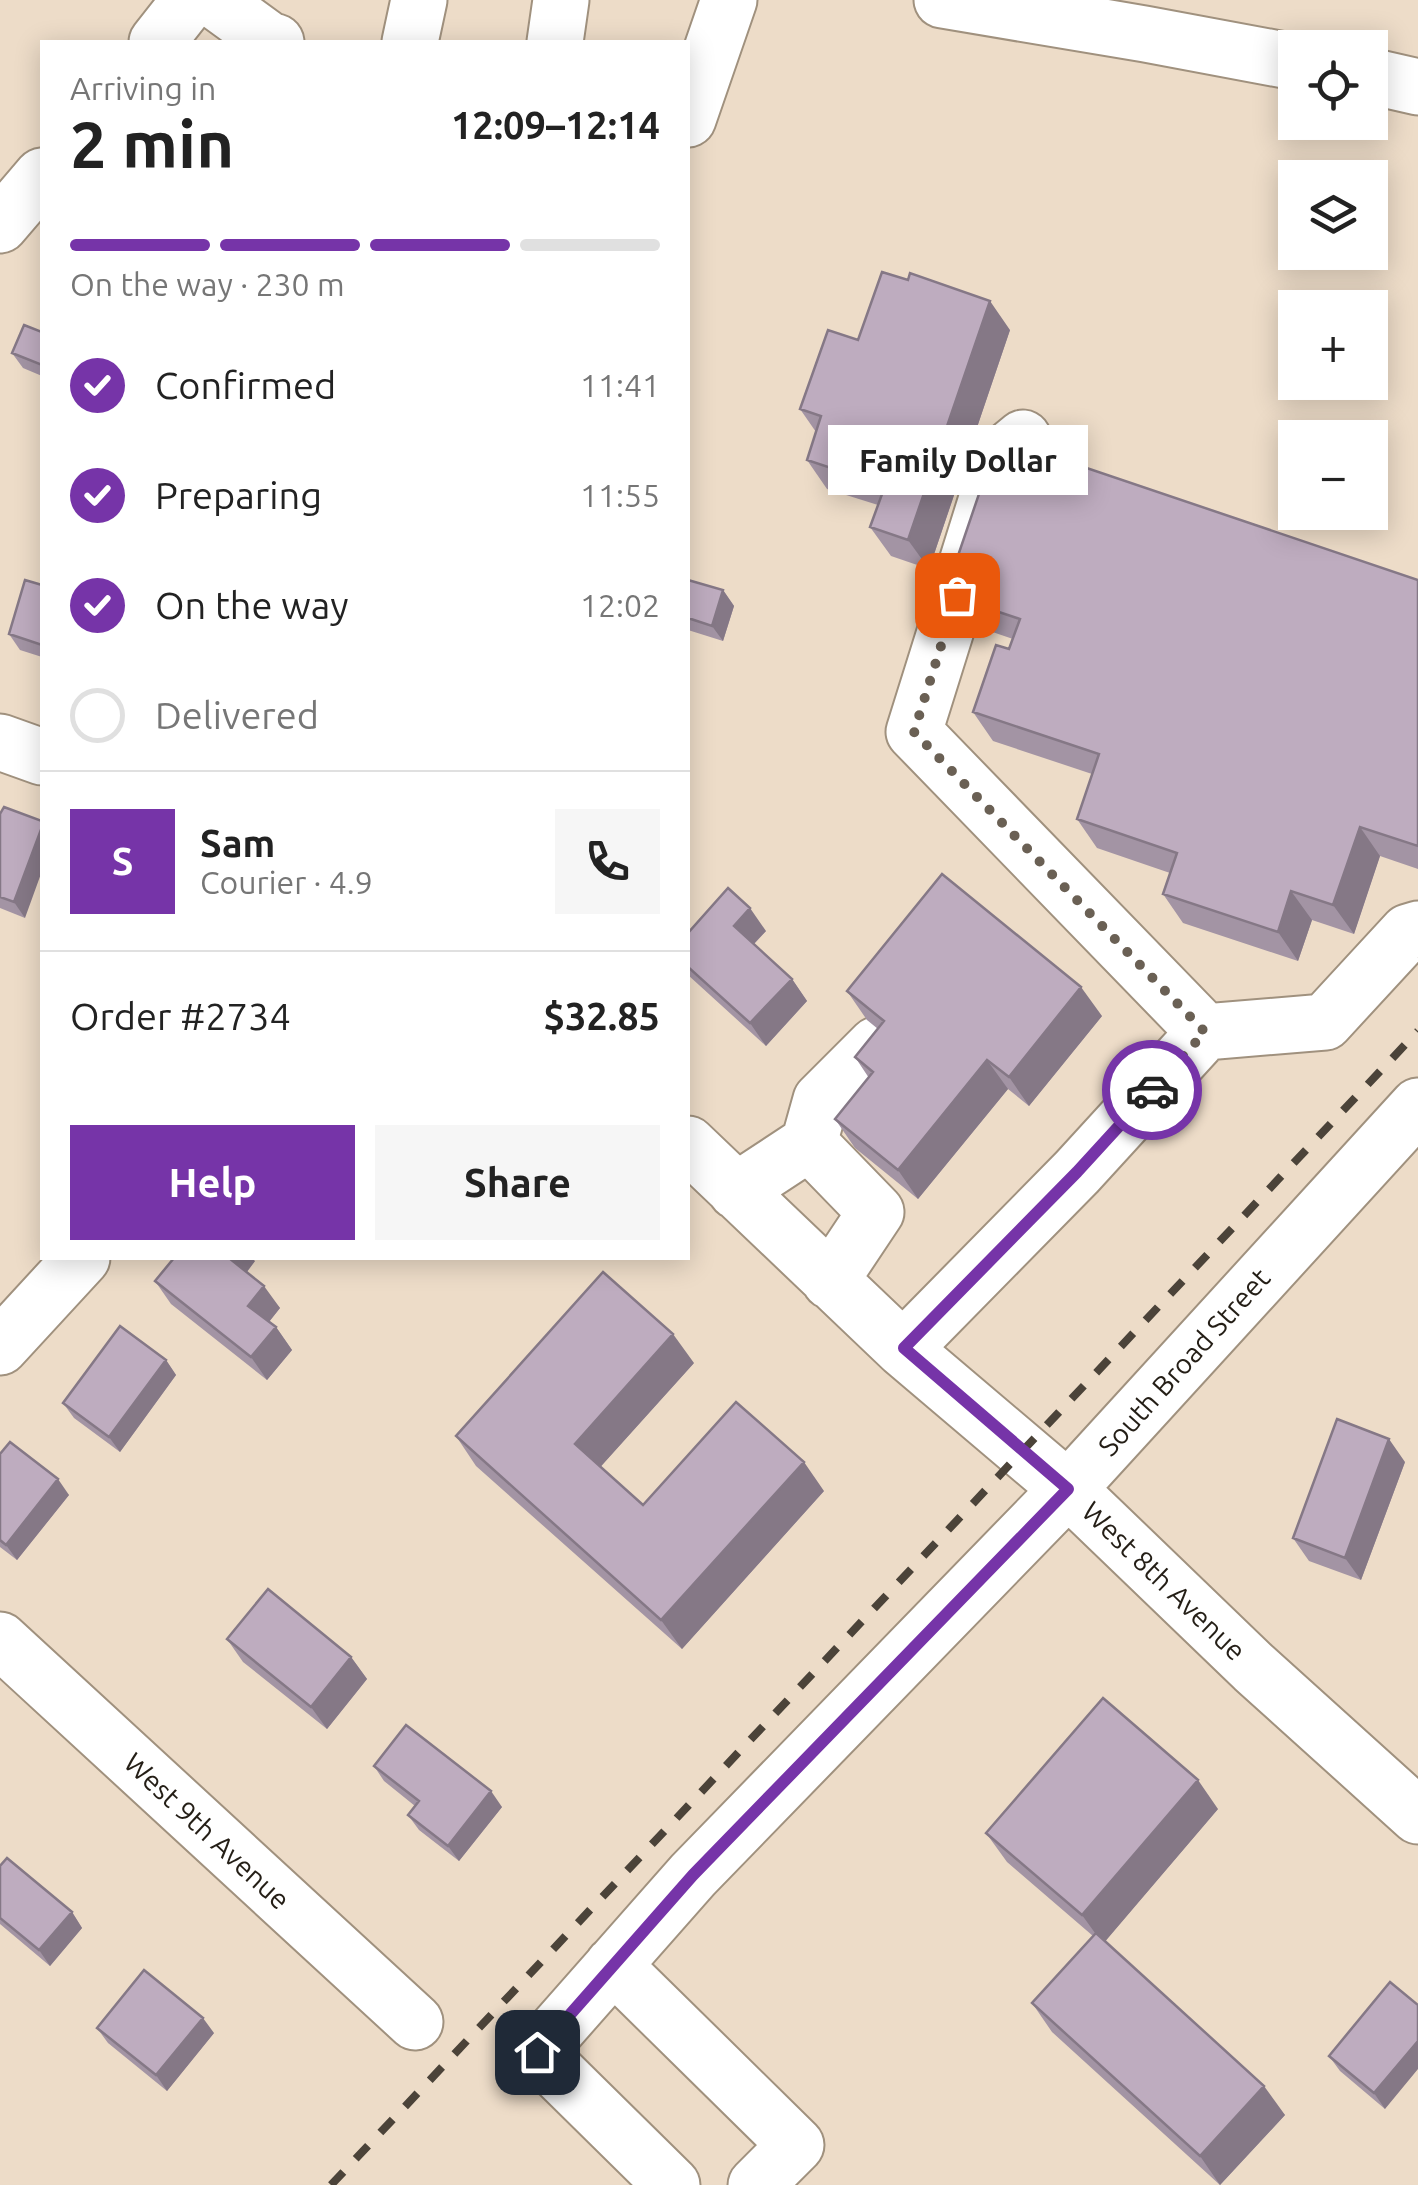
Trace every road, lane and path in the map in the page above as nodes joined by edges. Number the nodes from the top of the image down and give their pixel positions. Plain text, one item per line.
1 (190, 0) edge
2 (214, 0) edge
3 (420, 0) edge
4 (561, 0) edge
5 (729, 0) edge
6 (967, 2) edge
7 (1088, 12) edge
8 (159, 40) edge
9 (269, 40) edge
10 (410, 40) edge
11 (555, 40) edge
12 (1278, 59) edge
13 (1388, 80) edge
14 (1418, 87) edge
15 (690, 113) edge
16 (40, 178) edge
17 (0, 225) edge
18 (1023, 438) dead end
19 (0, 742) edge
20 (40, 756) edge
21 (1418, 929) edge
22 (1205, 1032) junction
23 (876, 1046) edge
24 (1418, 1106) edge
25 (809, 1143) junction
26 (690, 1146) edge
27 (736, 1191) junction
28 (80, 1260) edge
29 (830, 1281) junction
30 (0, 1347) edge
31 (904, 1348) junction
32 (1068, 1489) junction
33 (0, 1640) edge
34 (1418, 1816) edge
35 (614, 1965) junction
36 (415, 2022) dead end
37 (672, 2185) edge
38 (756, 2185) edge

1 - 8 street
2 - 9 street
3 - 10 street
4 - 11 street
5 - 15 street
6 - 7 street
7 - 12 street
13 - 14 street
16 - 17 street
18 - 22 street
19 - 20 street
21 - 22 street
22 - 31 street
23 - 25 street
24 - 32 street, South Broad Street
25 - 27 street
25 - 29 street
26 - 27 street, West 8th Avenue
27 - 29 street, West 8th Avenue
28 - 30 street
29 - 31 street, West 8th Avenue
31 - 32 street, West 8th Avenue
32 - 34 street, West 8th Avenue
32 - 35 street, South Broad Street
33 - 36 street, West 9th Avenue
35 - 37 street, South Broad Street
35 - 38 street

